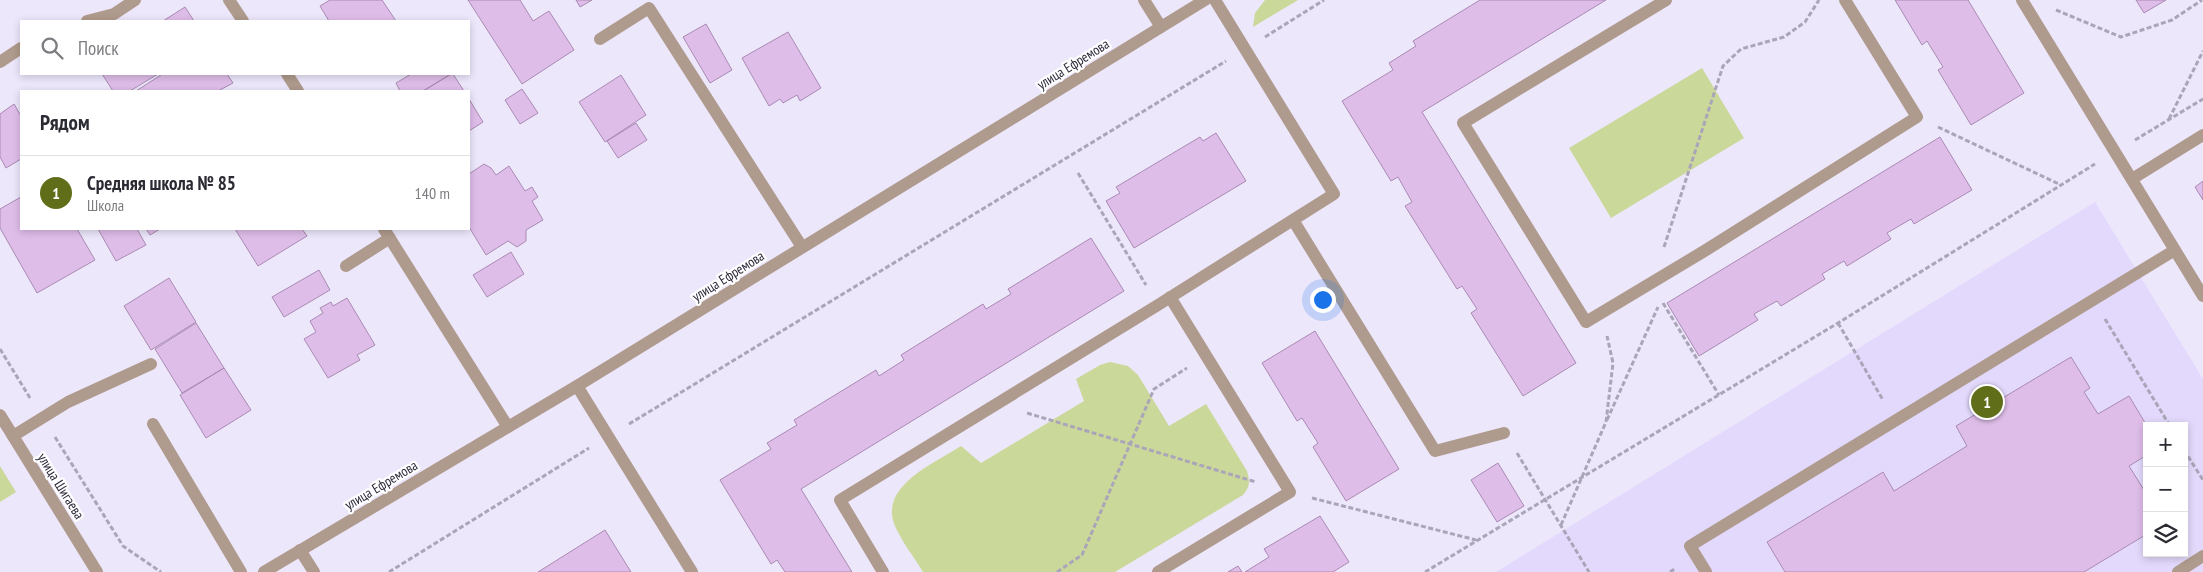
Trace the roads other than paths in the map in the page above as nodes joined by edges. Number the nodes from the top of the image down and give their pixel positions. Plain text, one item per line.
1 (135, 0) edge
2 (229, 0) edge
3 (1144, 0) edge
4 (1205, 0) edge
5 (1215, 0) edge
6 (1666, 0) edge
7 (1845, 0) edge
8 (2022, 0) edge
9 (91, 20) edge
10 (242, 20) edge
11 (1161, 27) junction
12 (600, 39) dead end
13 (20, 49) edge
14 (0, 62) edge
15 (288, 75) edge
16 (297, 90) edge
17 (2203, 135) edge
18 (2132, 179) junction
19 (1293, 220) junction
20 (387, 234) edge
21 (802, 247) junction
22 (2175, 250) junction
23 (346, 266) dead end
24 (2203, 296) edge
25 (1170, 297) junction
26 (151, 364) dead end
27 (577, 386) junction
28 (0, 416) edge
29 (153, 424) dead end
30 (508, 426) junction
31 (1504, 433) road end
32 (13, 436) junction
33 (300, 550) junction
34 (2203, 556) edge
35 (97, 572) edge
36 (241, 572) edge
37 (264, 572) edge
38 (314, 572) edge
39 (692, 572) edge
40 (884, 572) edge
41 (1158, 572) edge
42 (1706, 572) edge
43 (2178, 572) edge

1 - 9 street
2 - 10 street
3 - 11 street
4 - 11 street, улица Ефремова
5 - 19 street
6 - 7 street
8 - 18 street
11 - 21 street, улица Ефремова
12 - 21 street
13 - 14 street
15 - 16 street
17 - 18 street
18 - 22 street
19 - 25 street
19 - 31 street
20 - 23 street
20 - 30 street
21 - 27 street, улица Ефремова
22 - 24 street
22 - 42 street
25 - 40 street
25 - 41 street
26 - 32 street
27 - 30 street, улица Ефремова
27 - 39 street
28 - 32 street, улица Шигаева
29 - 36 street
30 - 33 street, улица Ефремова
32 - 35 street, улица Шигаева
33 - 37 street, улица Ефремова
33 - 38 street
34 - 43 street

